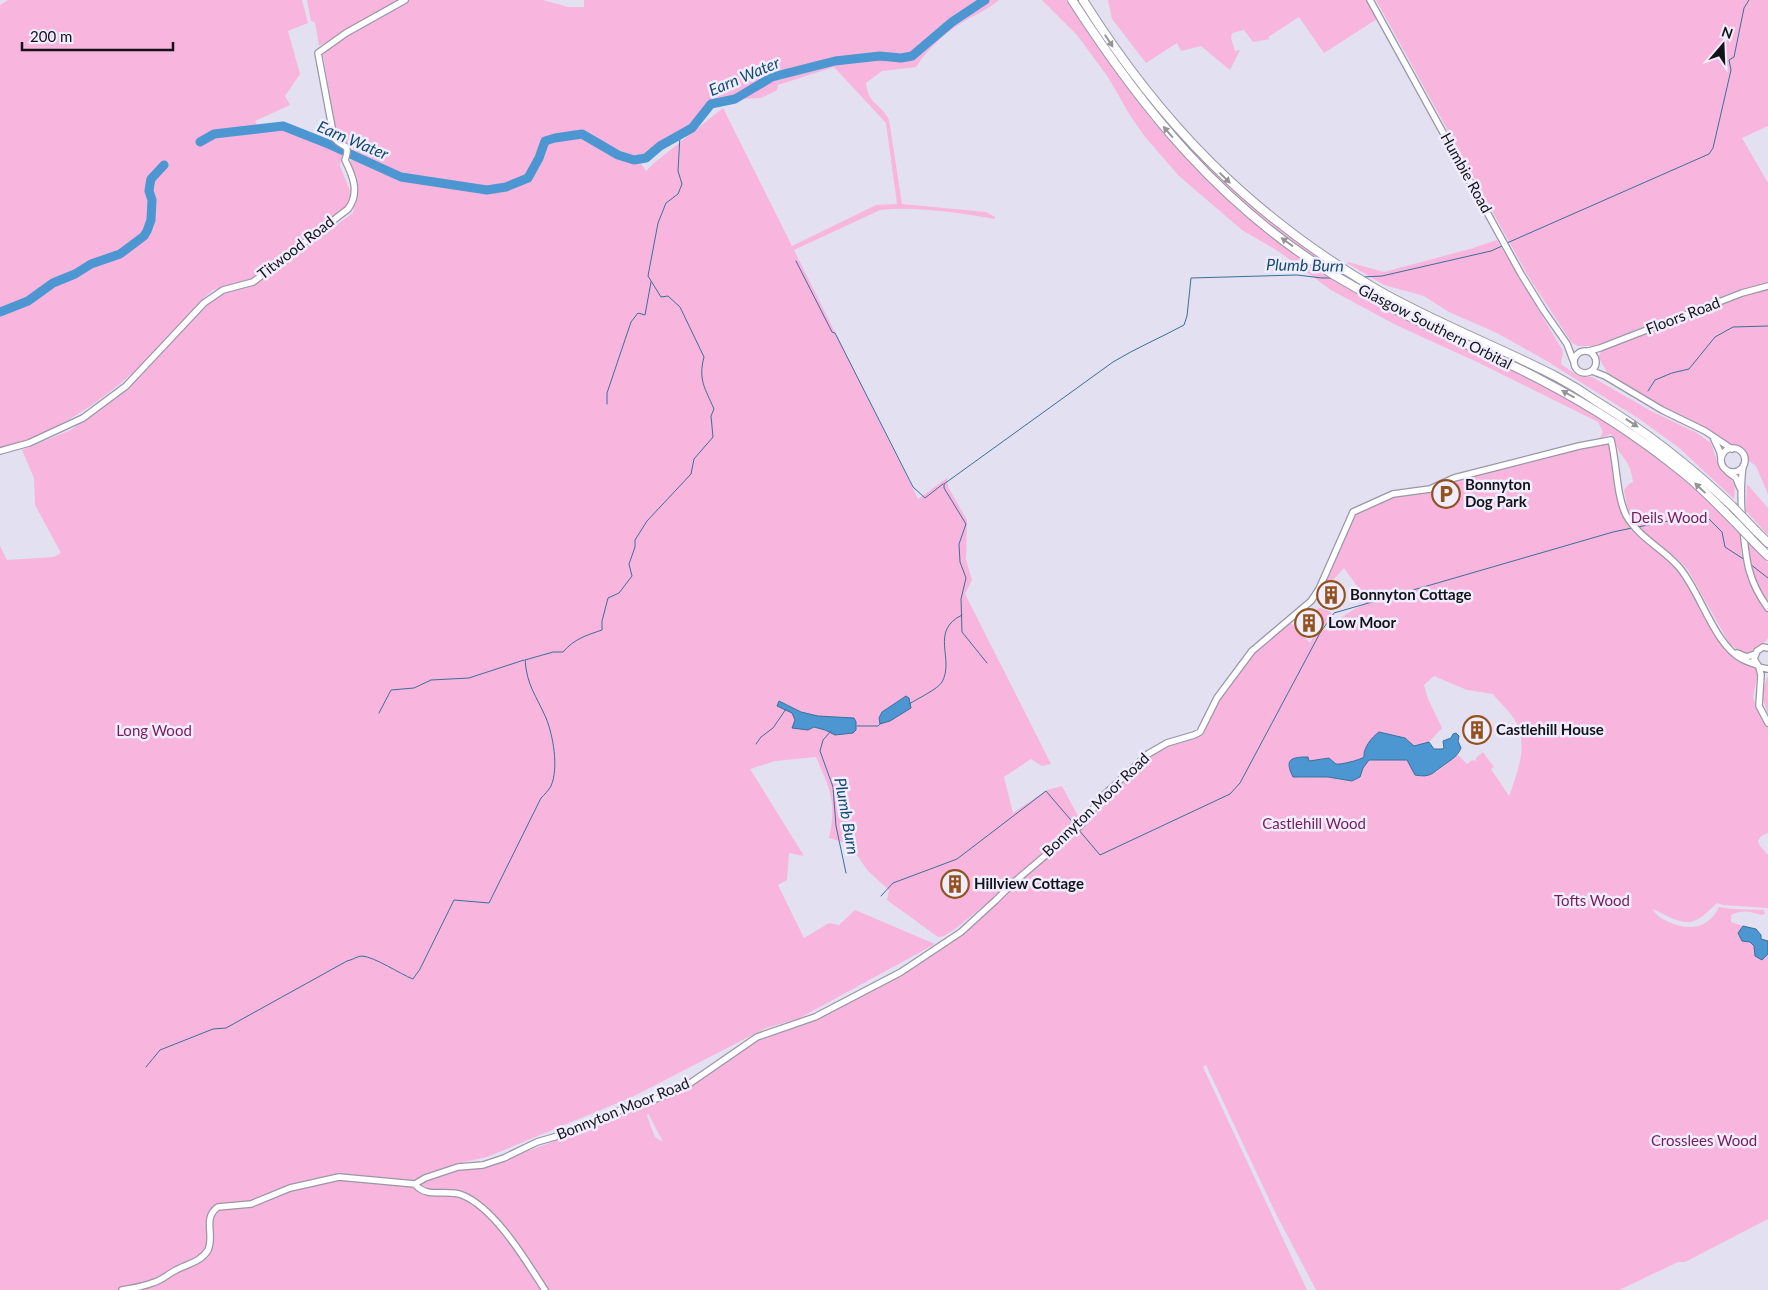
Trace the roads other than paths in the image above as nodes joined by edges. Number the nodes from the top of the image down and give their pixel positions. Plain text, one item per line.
1 (405, 0) edge
2 (1072, 0) edge
3 (1082, 0) edge
4 (1370, 0) edge
5 (1768, 286) edge
6 (1567, 344) junction
7 (1600, 348) junction
8 (1585, 351) junction
9 (1595, 359) junction
10 (1573, 360) junction
11 (1592, 371) junction
12 (1605, 376) junction
13 (1713, 437) junction
14 (1732, 448) junction
15 (0, 451) edge
16 (1721, 458) junction
17 (1743, 466) junction
18 (1726, 470) junction
19 (1740, 490) junction
20 (1768, 544) edge
21 (1768, 556) edge
22 (1768, 608) edge
23 (1768, 642) edge
24 (1766, 648) edge
25 (1730, 650) junction
26 (1755, 654) junction
27 (1758, 666) junction
28 (1768, 669) edge
29 (1759, 686) junction
30 (1768, 723) edge
31 (415, 1184) junction
32 (122, 1290) edge
33 (545, 1290) edge

1 - 15 street, Titwood Road
21 -> 2 highway, Glasgow Southern Orbital, bridge
3 -> 20 highway, Glasgow Southern Orbital, bridge
4 - 6 street, Humbie Road
5 - 7 street, Floors Road
6 - 8 street
6 - 10 street, Humbie Road
7 - 8 street, Floors Road
7 - 9 street, Floors Road
8 - 9 street
8 - 10 street
9 - 11 street
9 - 12 street
10 - 11 street
11 - 12 street
12 - 13 street
13 - 14 street
13 - 16 street
14 - 16 street
14 - 17 street
16 - 18 street
17 - 18 street
17 - 19 street
18 - 19 street
19 - 22 street
23 - 24 street
24 - 26 street
25 - 26 street
25 - 27 street
25 - 31 street, Bonnyton Moor Road
26 - 27 street
27 - 28 street
27 - 29 street
28 - 29 street
29 - 30 street
31 - 32 street
31 - 33 street

